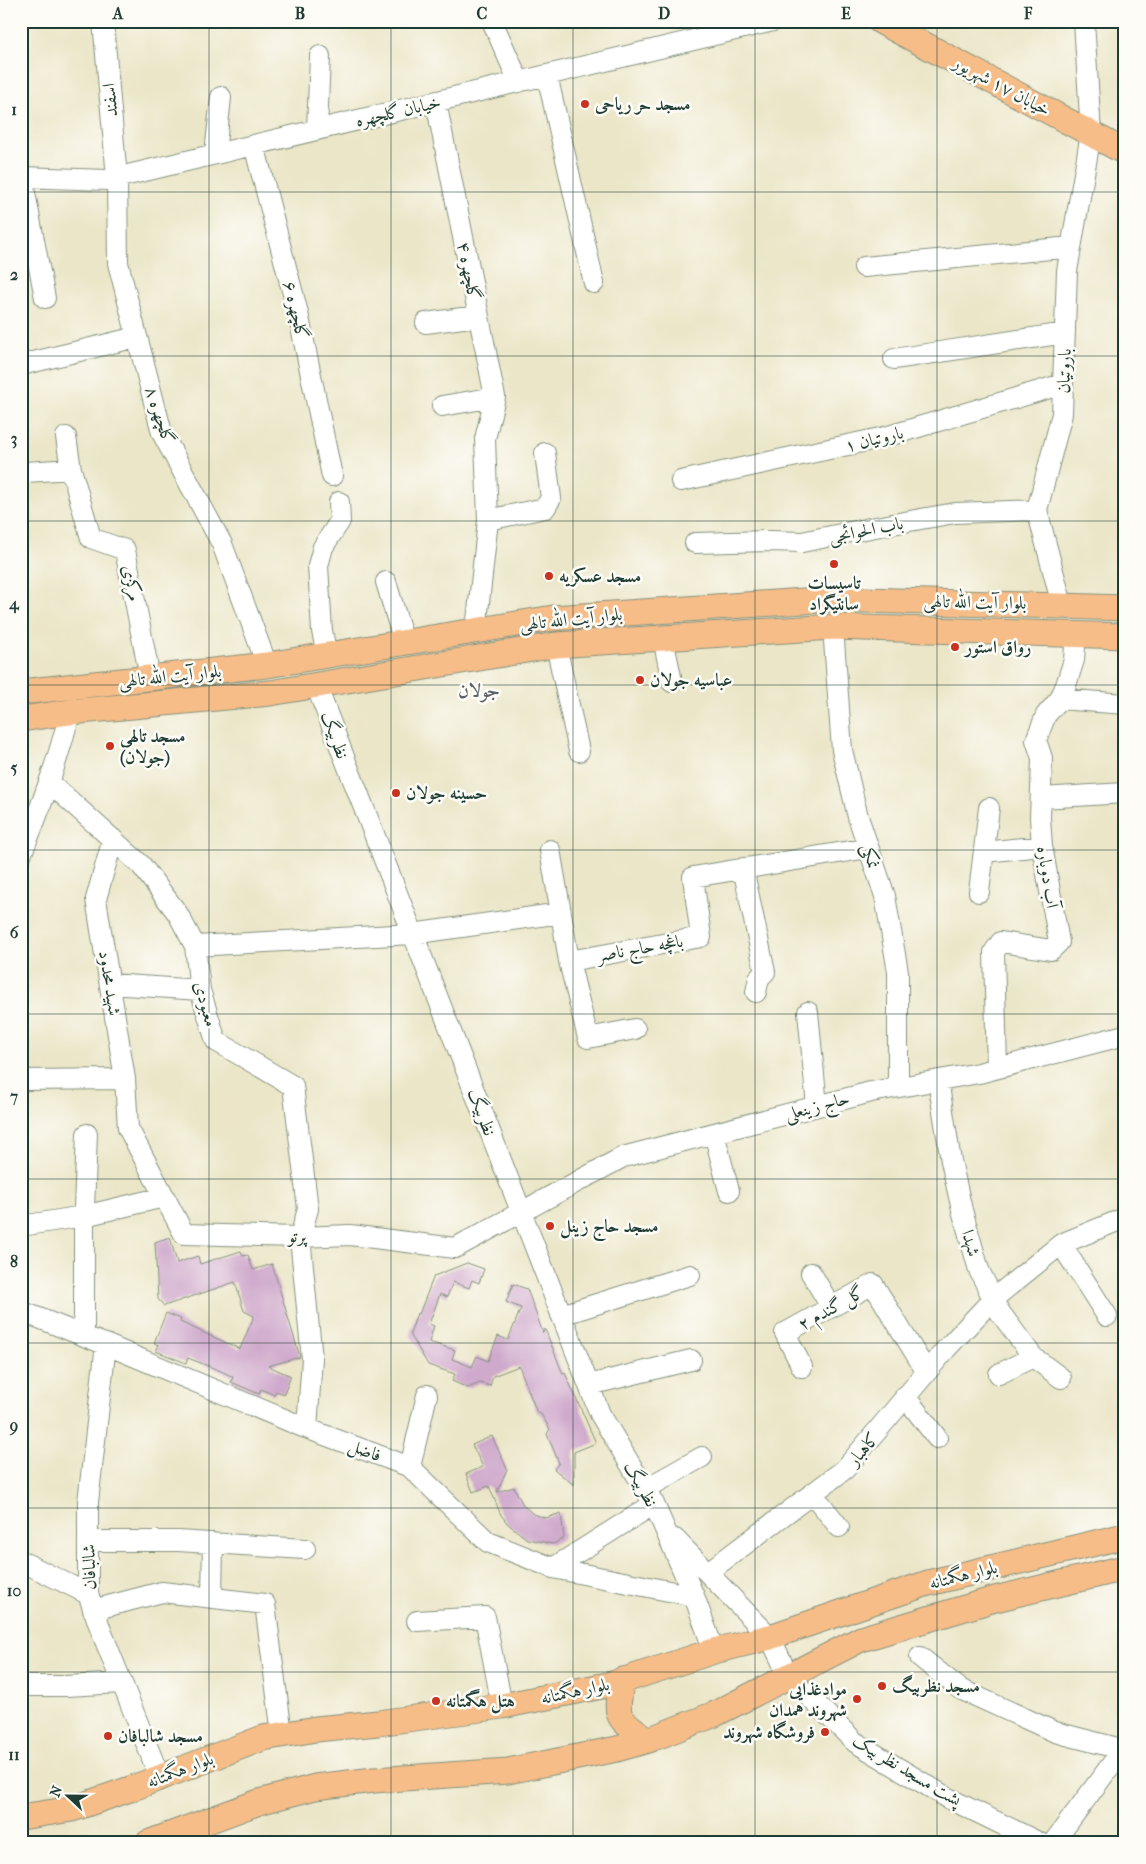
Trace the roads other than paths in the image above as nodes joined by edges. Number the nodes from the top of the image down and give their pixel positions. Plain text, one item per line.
1 (103, 21) edge
2 (492, 21) edge
3 (773, 21) edge
4 (880, 21) edge
5 (1084, 21) edge
6 (320, 56) dead end
7 (547, 75) junction
8 (519, 82) junction
9 (221, 97) dead end
10 (436, 102) junction
11 (317, 130) junction
12 (1091, 134) junction
13 (254, 145) junction
14 (1125, 152) edge
15 (215, 154) junction
16 (22, 177) edge
17 (117, 178) junction
18 (1071, 246) junction
19 (864, 267) dead end
20 (594, 283) dead end
21 (45, 298) dead end
22 (478, 316) junction
23 (426, 323) dead end
24 (1065, 333) junction
25 (137, 337) junction
26 (894, 359) dead end
27 (21, 365) edge
28 (1063, 384) junction
29 (495, 397) junction
30 (442, 406) dead end
31 (66, 436) dead end
32 (544, 453) dead end
33 (71, 469) junction
34 (26, 472) dead end
35 (332, 476) dead end
36 (681, 481) dead end
37 (339, 502) dead end
38 (1037, 510) junction
39 (488, 520) junction
40 (695, 543) dead end
41 (386, 582) dead end
42 (1062, 605) junction
43 (1125, 608) edge
44 (553, 618) junction
45 (833, 627) junction
46 (476, 630) junction
47 (1076, 633) junction
48 (1125, 636) edge
49 (663, 638) junction
50 (404, 642) junction
51 (556, 645) junction
52 (327, 655) junction
53 (267, 665) junction
54 (150, 678) junction
55 (672, 682) dead end
56 (316, 685) junction
57 (68, 687) junction
58 (21, 692) edge
59 (1060, 699) junction
60 (1125, 704) edge
61 (70, 712) junction
62 (21, 719) edge
63 (579, 751) dead end
64 (49, 782) junction
65 (1125, 793) edge
66 (1041, 798) junction
67 (989, 808) dead end
68 (113, 839) junction
69 (1042, 846) junction
70 (868, 848) junction
71 (550, 850) dead end
72 (984, 852) junction
73 (21, 855) edge
74 (743, 868) junction
75 (979, 892) dead end
76 (561, 913) junction
77 (412, 934) junction
78 (195, 946) junction
79 (569, 961) junction
80 (110, 984) junction
81 (200, 990) junction
82 (756, 992) dead end
83 (808, 1012) dead end
84 (635, 1029) dead end
85 (1125, 1035) edge
86 (997, 1068) junction
87 (125, 1079) junction
88 (21, 1080) edge
89 (938, 1080) junction
90 (898, 1086) junction
91 (817, 1106) junction
92 (128, 1128) joint
93 (714, 1133) junction
94 (87, 1134) dead end
95 (729, 1191) dead end
96 (164, 1197) junction
97 (521, 1213) junction
98 (84, 1216) junction
99 (1122, 1219) dead end
100 (21, 1226) edge
101 (300, 1237) junction
102 (1062, 1244) junction
103 (811, 1273) dead end
104 (690, 1275) dead end
105 (993, 1299) junction
106 (831, 1307) junction
107 (21, 1311) edge
108 (561, 1315) junction
109 (1106, 1316) dead end
110 (84, 1336) junction
111 (106, 1344) junction
112 (1033, 1357) junction
113 (691, 1360) dead end
114 (802, 1367) dead end
115 (926, 1371) junction
116 (999, 1374) dead end
117 (1061, 1378) dead end
118 (588, 1385) junction
119 (427, 1395) dead end
120 (905, 1396) junction
121 (307, 1428) junction
122 (937, 1438) dead end
123 (702, 1457) dead end
124 (410, 1467) junction
125 (812, 1493) junction
126 (649, 1497) junction
127 (839, 1527) dead end
128 (666, 1531) junction
129 (1114, 1538) edge
130 (88, 1541) junction
131 (213, 1543) junction
132 (305, 1549) dead end
133 (21, 1561) edge
134 (553, 1568) junction
135 (1118, 1570) edge
136 (708, 1572) junction
137 (694, 1596) junction
138 (212, 1598) junction
139 (91, 1602) junction
140 (417, 1621) dead end
141 (770, 1637) junction
142 (714, 1651) junction
143 (920, 1657) dead end
144 (789, 1677) junction
145 (622, 1680) junction
146 (122, 1683) junction
147 (21, 1686) edge
148 (502, 1706) junction
149 (282, 1734) junction
150 (648, 1740) junction
151 (1124, 1749) edge
152 (160, 1778) junction
153 (21, 1817) edge
154 (148, 1843) edge
155 (1040, 1843) edge
156 (1053, 1843) edge

1 - 17 street, اسفند
2 - 8 street
3 - 7 street, خیابان گلچهره
4 - 12 main road, خیابان ۱۷ شهریور
5 - 12 street, باروتیان
6 - 11 street
7 - 8 street, خیابان گلچهره
7 - 20 street
8 - 10 street, خیابان گلچهره
9 - 15 street
10 - 11 street, خیابان گلچهره
10 - 22 street, گلچهره ۴
11 - 13 street, خیابان گلچهره
12 - 14 main road, خیابان ۱۷ شهریور
12 - 18 street, باروتیان
13 - 15 street, خیابان گلچهره
13 - 35 street, گلچهره ۶
15 - 17 street, خیابان گلچهره
16 - 17 street, خیابان گلچهره
16 - 21 street
17 - 25 street, گلچهره ۸
18 - 19 street
18 - 24 street, باروتیان
22 - 23 street
22 - 29 street, گلچهره ۴
24 - 26 street
24 - 28 street, باروتیان
25 - 27 street
25 - 53 street, گلچهره ۸
28 - 36 street, ۱ باروتیان
28 - 38 street, باروتیان
29 - 30 street
29 - 39 street, گلچهره ۴
31 - 33 street
32 - 39 street
33 - 34 street
33 - 54 street, مرکزی
37 - 52 street
38 - 40 street, باب الحوائجی
38 - 42 street, باروتیان
39 - 46 street, گلچهره ۴
41 - 50 street
42 - 43 main road, بلوار آیت الله تالهی
42 - 44 main road, بلوار آیت الله تالهی
42 - 47 main road
44 - 46 main road, بلوار آیت الله تالهی
44 - 51 main road
45 - 47 main road, بلوار آیت الله تالهی
45 - 49 main road, بلوار آیت الله تالهی
45 - 70 street, نمکی
46 - 50 main road, بلوار آیت الله تالهی
47 - 48 main road, بلوار آیت الله تالهی
47 - 59 street, آب دوباره
49 - 51 main road, بلوار آیت الله تالهی
49 - 55 street
50 - 52 main road, بلوار آیت الله تالهی
51 - 56 main road, بلوار آیت الله تالهی
51 - 63 street
52 - 53 main road, بلوار آیت الله تالهی
53 - 54 main road, بلوار آیت الله تالهی
54 - 57 main road, بلوار آیت الله تالهی
56 - 61 main road, بلوار آیت الله تالهی
56 - 77 street, نظربیگ
57 - 58 main road, بلوار آیت الله تالهی
57 - 61 main road
59 - 60 street
59 - 66 street, آب دوباره
61 - 62 main road, بلوار آیت الله تالهی
61 - 64 street
64 - 68 street, معبودی
64 - 73 street
65 - 66 street
66 - 69 street, آب دوباره
67 - 72 street
68 - 78 street, معبودی
68 - 80 street, شهید محدود
69 - 72 street
69 - 86 street, آب دوباره
70 - 74 street, باغچه حاج ناصر
70 - 90 street, نمکی
71 - 76 street
72 - 75 street
74 - 79 street, باغچه حاج ناصر
74 - 82 street
76 - 77 street
76 - 79 street
77 - 78 street
77 - 97 street, نظربیگ
78 - 81 street, معبودی
79 - 84 street
80 - 81 street
80 - 87 street, شهید محدود
81 - 101 street, معبودی
83 - 91 street
85 - 86 street, حاج زینعلی
86 - 89 street, حاج زینعلی
87 - 88 street
87 - 92 street, شهید محدود
89 - 90 street, حاج زینعلی
89 - 105 street, شهدا
90 - 91 street, حاج زینعلی
91 - 93 street, حاج زینعلی
92 - 96 street, پرتو
93 - 95 street
93 - 97 street, حاج زینعلی
94 - 98 street
96 - 98 street
96 - 101 street, پرتو
97 - 101 street, پرتو
97 - 108 street, نظربیگ
98 - 100 street
98 - 110 street
99 - 102 street, کاهبار
101 - 121 street
102 - 105 street, کاهبار
102 - 109 street
103 - 106 street
104 - 108 street
105 - 112 street, شهدا
105 - 115 street, کاهبار
106 - 114 street, گل گندم ۲
106 - 115 street, گل گندم ۲
107 - 110 street, فاضل
108 - 118 street, نظربیگ
110 - 111 street, فاضل
111 - 121 street, فاضل
111 - 130 street, شالبافان
112 - 116 street
112 - 117 street, شهدا
113 - 118 street
115 - 120 street, کاهبار
118 - 126 street, نظربیگ
119 - 124 street
120 - 122 street
120 - 125 street, کاهبار
121 - 124 street, فاضل
123 - 126 street
124 - 134 street, فاضل
125 - 127 street
125 - 136 street, کاهبار
126 - 128 street, نظربیگ
126 - 134 street
128 - 136 street, نظربیگ
128 - 137 street, نظربیگ
129 - 135 main road
129 - 141 main road, بلوار هگمتانه
130 - 131 street
130 - 139 street, شالبافان
131 - 132 street
131 - 138 street
133 - 139 street
134 - 137 street, فاضل
135 - 144 main road, بلوار هگمتانه
136 - 141 street, نظربیگ
137 - 142 street, نظربیگ
138 - 139 street
138 - 149 street
139 - 146 street, شالبافان
140 - 148 street
141 - 142 main road, بلوار هگمتانه
141 - 144 street, نظربیگ
142 - 145 main road, بلوار هگمتانه
143 - 151 street
144 - 150 main road, بلوار هگمتانه
144 - 155 street, پشت مسجد نظر بیک
145 - 148 main road, بلوار هگمتانه
145 - 150 main road
146 - 147 street
146 - 152 street, شالبافان
148 - 149 main road, بلوار هگمتانه
149 - 152 main road, بلوار هگمتانه
150 - 154 main road, بلوار هگمتانه
151 - 156 street
152 - 153 main road, بلوار هگمتانه

